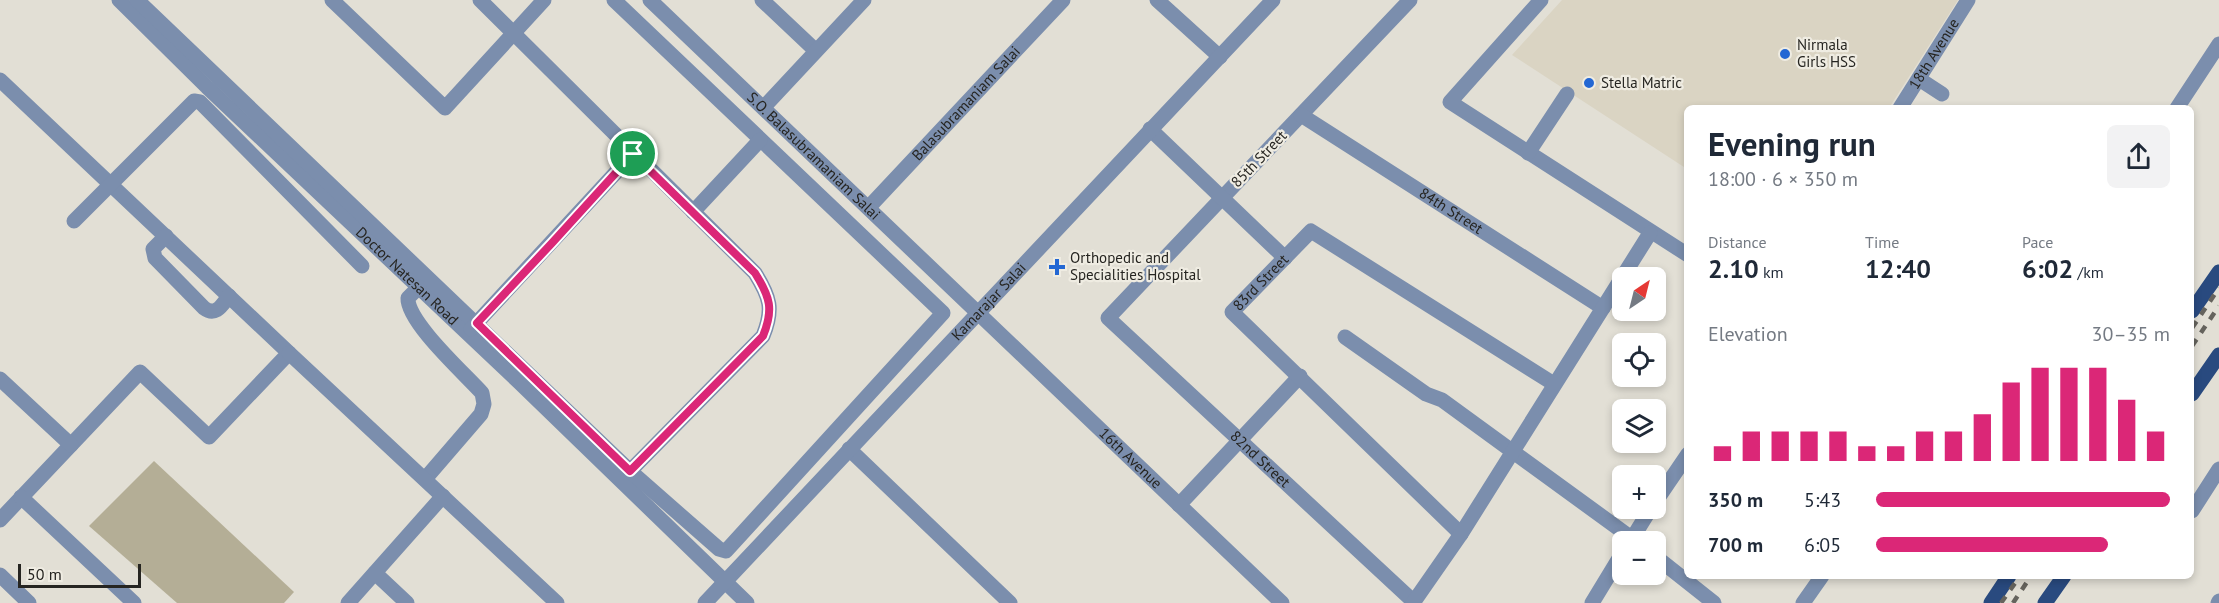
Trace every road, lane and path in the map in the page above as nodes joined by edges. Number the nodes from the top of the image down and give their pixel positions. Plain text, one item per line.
1 (120, 0) edge
2 (136, 0) edge
3 (332, 0) edge
4 (480, 0) edge
5 (544, 0) edge
6 (614, 0) edge
7 (650, 0) edge
8 (762, 0) edge
9 (862, 0) edge
10 (1063, 0) edge
11 (1157, 0) edge
12 (1273, 0) edge
13 (1541, 0) edge
14 (1968, 0) edge
15 (1404, 2) edge
16 (514, 33) junction
17 (2219, 44) edge
18 (815, 50) junction
19 (1220, 57) junction
20 (1918, 79) junction
21 (0, 80) edge
22 (1942, 93) dead end
23 (1567, 94) dead end
24 (1902, 105) edge
25 (2179, 105) edge
26 (764, 107) junction
27 (1301, 115) junction
28 (1150, 129) junction
29 (760, 140) junction
30 (1528, 153) junction
31 (633, 154) junction
32 (111, 184) junction
33 (1221, 198) junction
34 (869, 207) junction
35 (693, 212) junction
36 (74, 221) dead end
37 (1650, 232) junction
38 (166, 236) junction
39 (1684, 253) edge
40 (1285, 258) junction
41 (362, 266) dead end
42 (2219, 272) edge
43 (419, 287) junction
44 (229, 296) junction
45 (1603, 308) junction
46 (2194, 308) edge
47 (978, 314) junction
48 (1108, 318) joint
49 (472, 328) junction
50 (1345, 337) dead end
51 (289, 353) junction
52 (2219, 355) edge
53 (2219, 366) edge
54 (1299, 376) junction
55 (0, 379) edge
56 (1554, 384) junction
57 (2194, 391) edge
58 (2194, 402) edge
59 (1240, 440) junction
60 (71, 445) junction
61 (849, 449) junction
62 (1512, 450) junction
63 (1684, 460) edge
64 (2219, 469) edge
65 (630, 471) junction
66 (424, 479) junction
67 (1666, 486) edge
68 (443, 496) junction
69 (21, 497) junction
70 (1179, 505) junction
71 (2194, 508) edge
72 (0, 519) edge
73 (1621, 531) edge
74 (1461, 534) junction
75 (1666, 565) edge
76 (1612, 570) edge
77 (375, 573) junction
78 (0, 575) edge
79 (1820, 579) edge
80 (2007, 579) edge
81 (2062, 579) edge
82 (725, 581) junction
83 (1413, 602) edge
84 (29, 603) edge
85 (134, 603) edge
86 (348, 603) edge
87 (407, 603) edge
88 (557, 603) edge
89 (705, 603) edge
90 (747, 603) edge
91 (1010, 603) edge
92 (1282, 603) edge
93 (1592, 603) edge
94 (1714, 603) edge
95 (1803, 603) edge
96 (1991, 603) edge
97 (2045, 603) edge

1 - 43 street, Doctor Natesan Road
2 - 49 street
3 - 16 street
4 - 16 street
5 - 16 street
6 - 29 street
7 - 26 street, S.O. Balasubramaniam Salai
8 - 18 street
9 - 18 street
10 - 34 street, Balasubramaniam Salai
11 - 19 street
12 - 19 street, Kamarajar Salai
13 - 30 street
14 - 20 street, 18th Avenue
15 - 27 street, 85th Street
16 - 31 street
17 - 25 street
18 - 26 street
19 - 28 street, Kamarajar Salai
20 - 22 street
20 - 24 street, 18th Avenue
21 - 32 street
23 - 30 street
26 - 34 street, S.O. Balasubramaniam Salai
27 - 33 street, 85th Street
27 - 45 street, 84th Street
28 - 33 street
28 - 47 street, Kamarajar Salai
29 - 35 street
29 - 65 street
30 - 37 street
31 - 35 street
31 - 49 street
32 - 36 street
32 - 38 street
32 - 41 street
33 - 40 street
33 - 48 street, 85th Street
34 - 47 street, S.O. Balasubramaniam Salai
35 - 65 street
37 - 39 street
37 - 45 street
38 - 44 street
38 - 44 street
40 - 54 street, 83rd Street
40 - 56 street, 83rd Street
42 - 46 main road
43 - 49 street, Doctor Natesan Road
43 - 66 street
44 - 51 street
45 - 56 street
47 - 61 street, Kamarajar Salai
47 - 70 street, 16th Avenue
48 - 59 street, 82nd Street
49 - 65 street
49 - 82 street, Doctor Natesan Road
50 - 62 street
51 - 60 street
51 - 66 street
52 - 57 main road
53 - 58 street
54 - 59 street
54 - 74 street, 83rd Street
55 - 60 street
56 - 62 street
59 - 70 street
59 - 83 street, 82nd Street
60 - 69 street
61 - 82 street, Kamarajar Salai
61 - 91 street
62 - 73 street
62 - 74 street
63 - 67 street
64 - 71 street
66 - 68 street
68 - 77 street
68 - 88 street
69 - 72 street
69 - 85 street
70 - 92 street, 16th Avenue
74 - 83 street
75 - 94 street
76 - 93 street
77 - 86 street
77 - 87 street
78 - 84 street
79 - 95 street
80 - 96 main road
81 - 97 main road
82 - 89 street, Kamarajar Salai
82 - 90 street, Doctor Natesan Road

